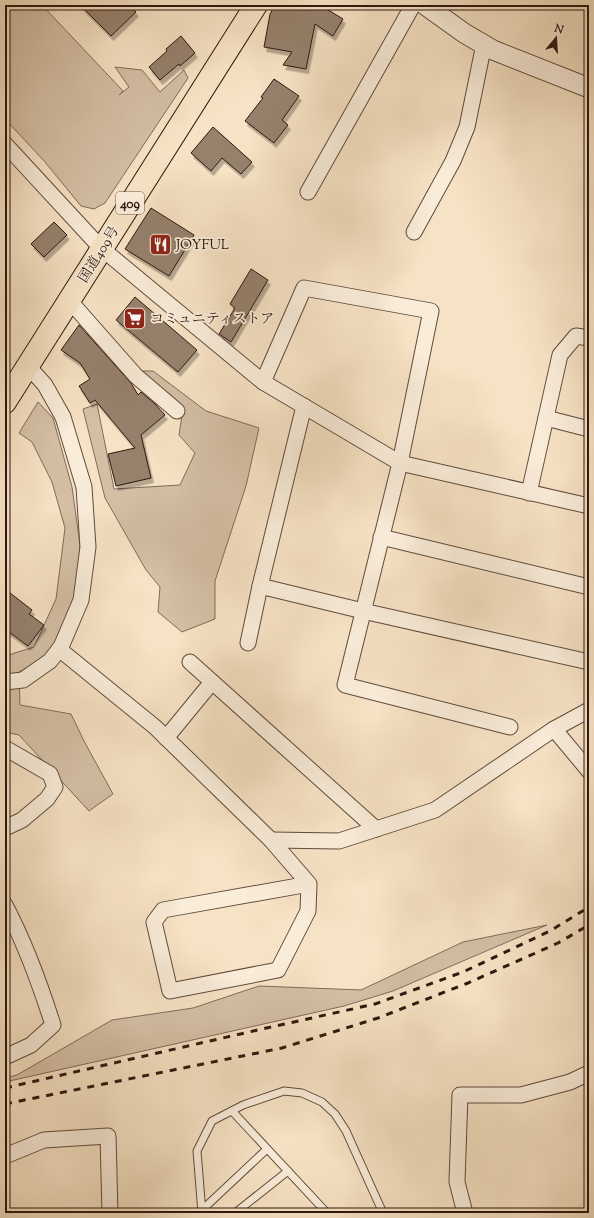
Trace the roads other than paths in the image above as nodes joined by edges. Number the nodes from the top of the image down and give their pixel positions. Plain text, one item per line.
1 (256, 5) edge
2 (413, 5) edge
3 (425, 5) edge
4 (484, 44) junction
5 (589, 88) edge
6 (5, 144) edge
7 (308, 192) dead end
8 (414, 232) dead end
9 (101, 248) junction
10 (69, 300) junction
11 (589, 338) edge
12 (28, 366) junction
13 (263, 382) junction
14 (5, 402) edge
15 (304, 406) junction
16 (177, 411) dead end
17 (546, 418) junction
18 (589, 429) edge
19 (400, 463) junction
20 (529, 493) junction
21 (589, 506) edge
22 (381, 537) junction
23 (260, 586) junction
24 (589, 587) edge
25 (363, 611) junction
26 (248, 644) dead end
27 (59, 649) junction
28 (190, 662) dead end
29 (589, 662) edge
30 (5, 682) edge
31 (212, 682) junction
32 (589, 710) edge
33 (510, 727) dead end
34 (554, 729) junction
35 (166, 738) junction
36 (5, 748) edge
37 (589, 771) edge
38 (5, 828) edge
39 (376, 829) junction
40 (271, 840) junction
41 (309, 884) junction
42 (5, 905) edge
43 (5, 1057) edge
44 (589, 1073) edge
45 (232, 1111) junction
46 (267, 1149) junction
47 (5, 1156) edge
48 (288, 1171) junction
49 (202, 1211) edge
50 (110, 1213) edge
51 (235, 1213) edge
52 (327, 1213) edge
53 (383, 1213) edge
54 (465, 1213) edge

1 - 9 highway, 国道409号 / 409
2 - 7 street
3 - 4 street
4 - 5 street
4 - 8 street
6 - 9 street
9 - 10 highway, 国道409号 / 409
9 - 13 street
10 - 12 highway, 国道409号 / 409
10 - 16 street
11 - 17 street
12 - 14 highway, 国道409号 / 409
12 - 27 street
13 - 15 street
13 - 19 street
15 - 19 street
15 - 23 street
17 - 18 street
17 - 20 street
19 - 20 street
19 - 22 street
20 - 21 street
22 - 24 street
22 - 25 street
23 - 25 street
23 - 26 street
25 - 29 street
25 - 33 street
27 - 30 street
27 - 35 street
28 - 31 street
31 - 35 street
31 - 39 street
32 - 34 street
34 - 37 street
34 - 39 street
35 - 40 street
36 - 38 street
39 - 40 street
40 - 41 street
41 - 41 street
42 - 43 street
44 - 54 street
45 - 46 lane
45 - 49 lane
45 - 53 lane
46 - 48 lane
46 - 49 lane
47 - 50 street
48 - 51 lane
48 - 52 lane

